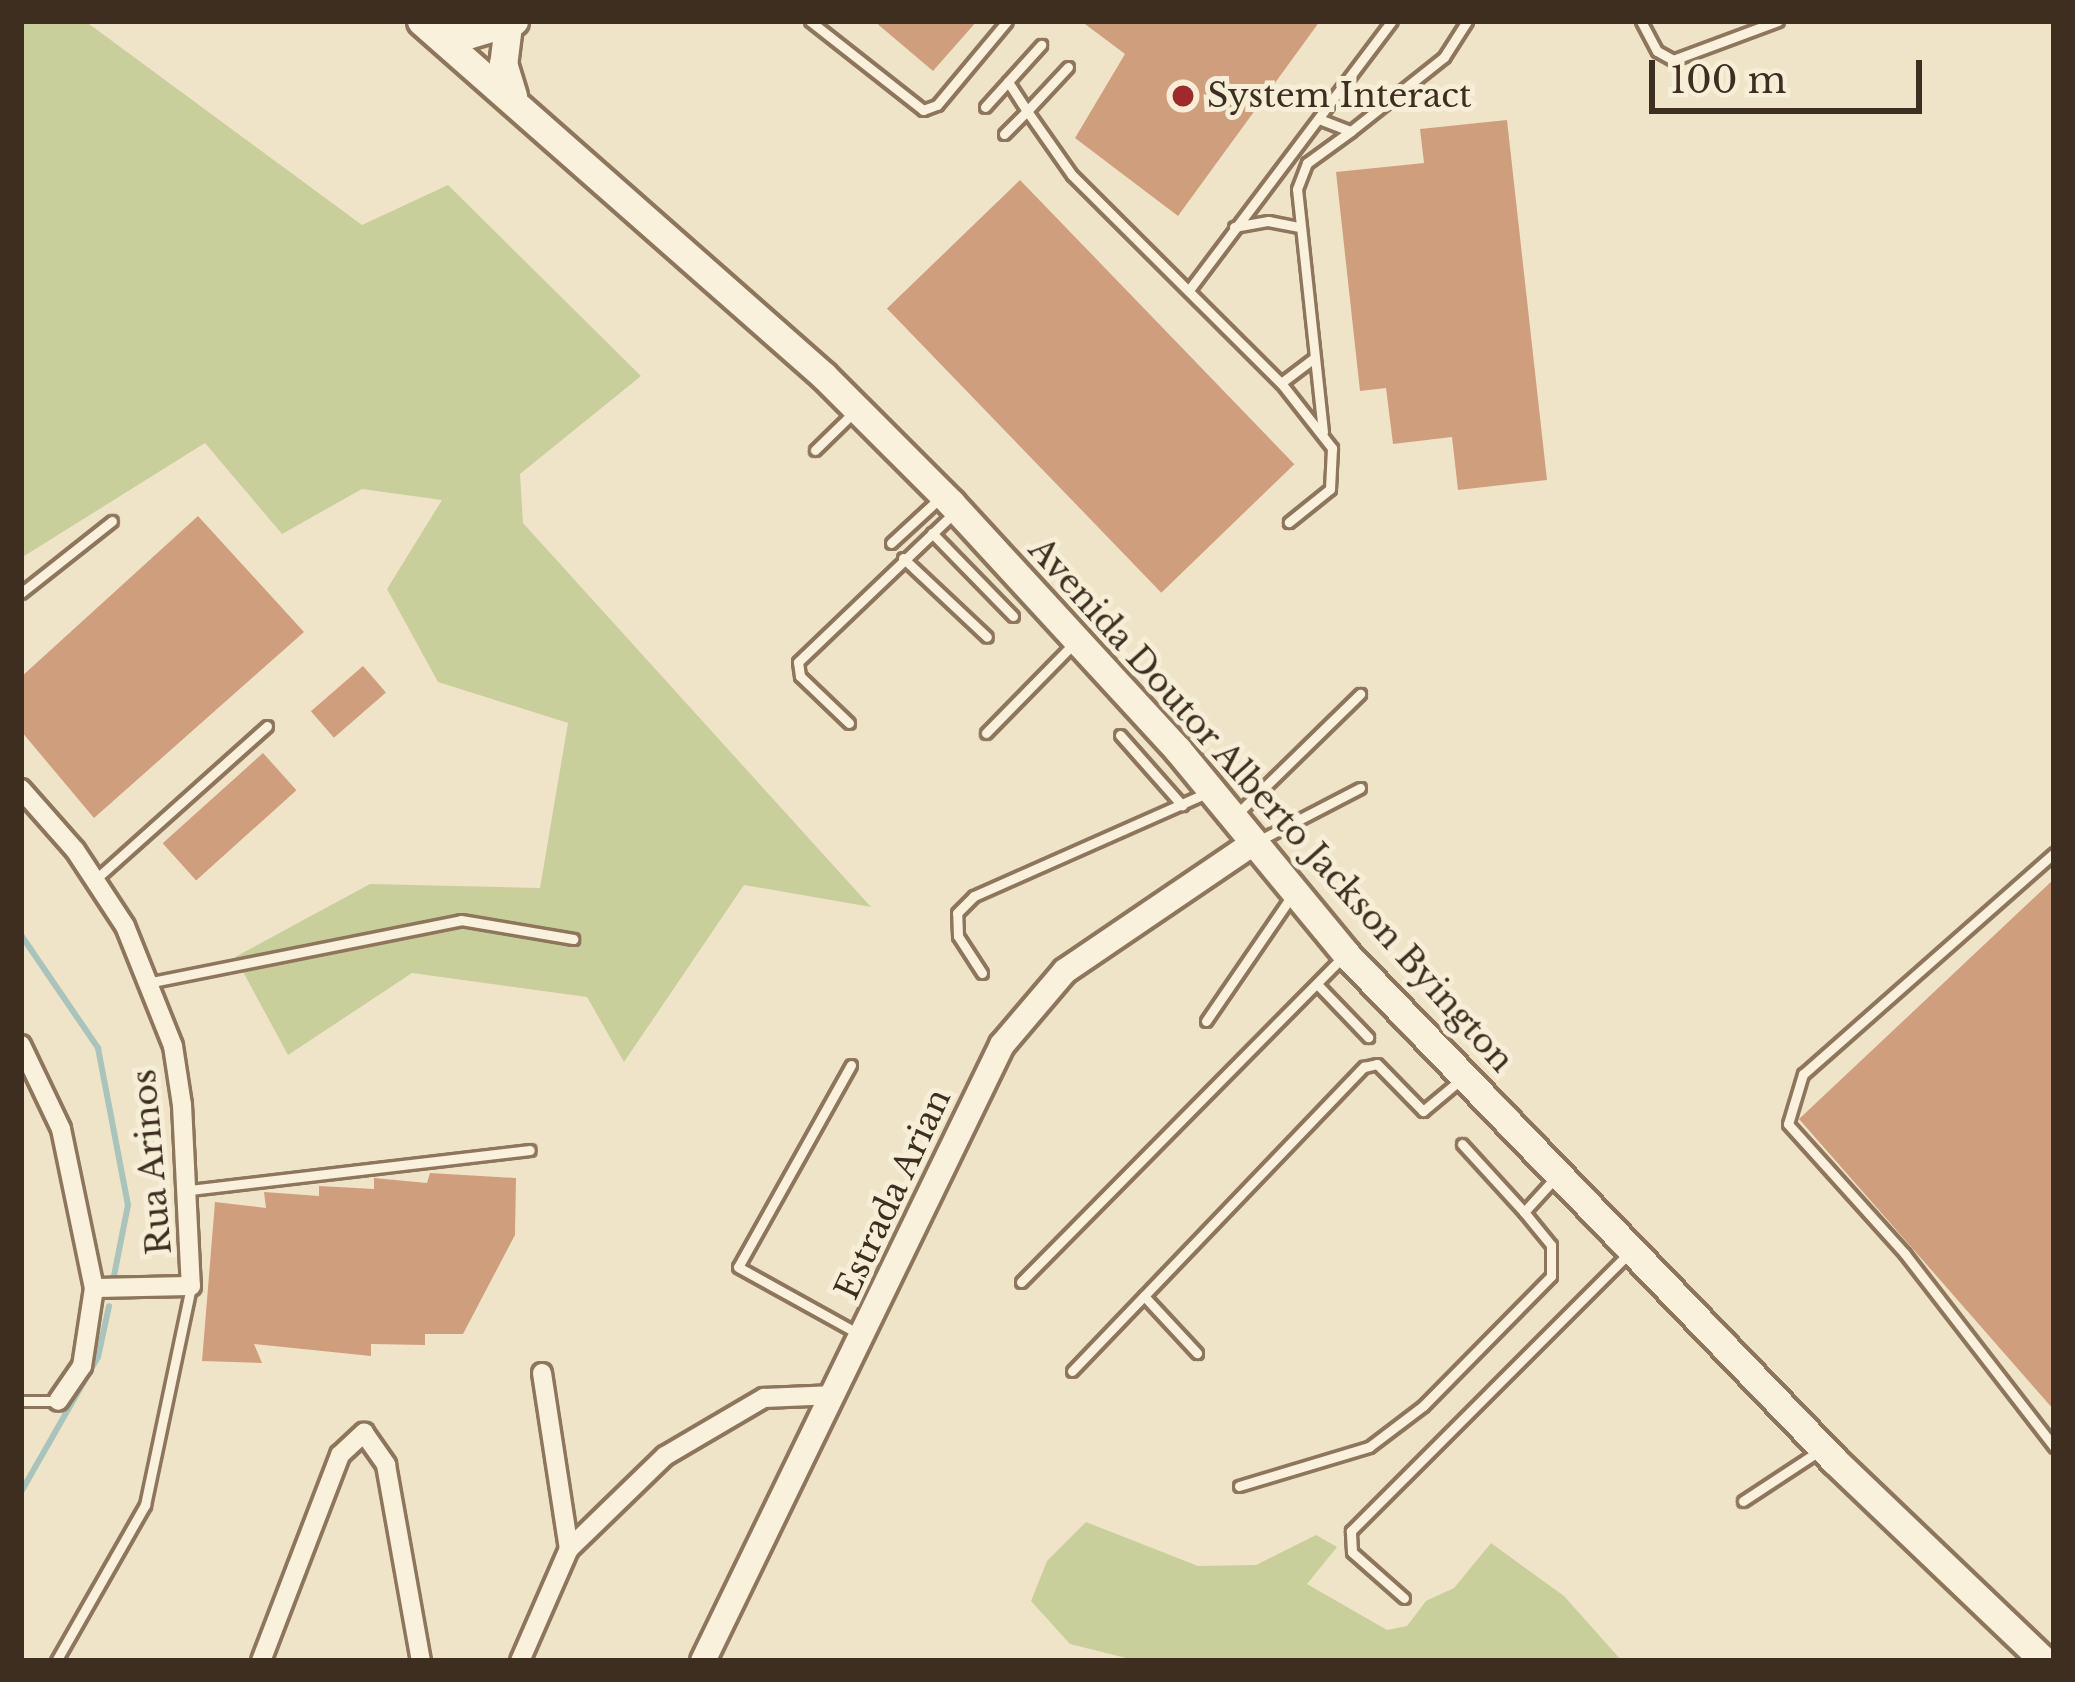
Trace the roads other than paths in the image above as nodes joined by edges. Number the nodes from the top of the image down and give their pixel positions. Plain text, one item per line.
1 (810, 21) edge
2 (1007, 21) edge
3 (1392, 21) edge
4 (1467, 21) edge
5 (1641, 21) edge
6 (1778, 21) edge
7 (511, 23) edge
8 (429, 27) edge
9 (1041, 45) dead end
10 (1068, 67) dead end
11 (1008, 82) junction
12 (512, 96) junction
13 (985, 107) dead end
14 (1027, 111) junction
15 (1319, 119) junction
16 (1351, 131) junction
17 (1004, 134) dead end
18 (1232, 227) junction
19 (1298, 227) junction
20 (1189, 290) junction
21 (1314, 358) junction
22 (1281, 383) junction
23 (857, 409) junction
24 (1323, 432) junction
25 (815, 450) dead end
26 (951, 502) junction
27 (112, 521) dead end
28 (1289, 522) dead end
29 (932, 532) junction
30 (891, 543) dead end
31 (903, 558) junction
32 (21, 593) edge
33 (1013, 616) dead end
34 (987, 637) dead end
35 (1079, 638) junction
36 (1360, 694) dead end
37 (849, 723) dead end
38 (267, 726) dead end
39 (986, 733) dead end
40 (1120, 735) dead end
41 (1360, 788) dead end
42 (21, 789) edge
43 (1211, 791) junction
44 (1182, 806) junction
45 (1232, 819) junction
46 (1252, 844) junction
47 (2054, 853) edge
48 (97, 878) junction
49 (1294, 892) junction
50 (574, 939) dead end
51 (1346, 954) junction
52 (982, 973) dead end
53 (152, 982) junction
54 (1317, 984) junction
55 (1206, 1021) dead end
56 (1368, 1037) dead end
57 (21, 1045) edge
58 (851, 1065) dead end
59 (1463, 1077) junction
60 (1462, 1144) dead end
61 (530, 1150) dead end
62 (1557, 1176) junction
63 (190, 1190) junction
64 (1524, 1212) junction
65 (1631, 1251) junction
66 (1021, 1282) dead end
67 (191, 1286) junction
68 (94, 1288) junction
69 (1144, 1296) junction
70 (864, 1337) junction
71 (1197, 1353) dead end
72 (1072, 1371) dead end
73 (542, 1373) dead end
74 (835, 1395) junction
75 (21, 1401) edge
76 (58, 1401) joint
77 (2054, 1447) edge
78 (1822, 1448) junction
79 (1239, 1486) dead end
80 (1743, 1501) dead end
81 (569, 1549) junction
82 (1404, 1598) dead end
83 (2037, 1659) edge
84 (56, 1661) edge
85 (261, 1661) edge
86 (421, 1661) edge
87 (520, 1661) edge
88 (703, 1661) edge

1 - 2 lane
3 - 15 lane
4 - 16 lane
5 - 6 lane
7 - 8 main road
7 - 12 main road
8 - 12 main road, Avenida Doutor Alberto Jackson Byington
9 - 11 lane
10 - 14 lane
11 - 13 lane
11 - 14 lane
12 - 23 main road, Avenida Doutor Alberto Jackson Byington
14 - 17 lane
14 - 20 lane
15 - 16 lane
15 - 18 lane
16 - 19 lane
18 - 19 lane
18 - 20 lane
19 - 21 lane
20 - 22 lane
21 - 22 lane
21 - 24 lane
22 - 24 lane
23 - 25 lane
23 - 26 main road, Avenida Doutor Alberto Jackson Byington
24 - 28 lane
26 - 29 lane
26 - 30 lane
26 - 35 main road, Avenida Doutor Alberto Jackson Byington
27 - 32 lane
29 - 31 lane
29 - 33 lane
31 - 34 lane
31 - 37 lane
35 - 39 lane
35 - 43 main road, Avenida Doutor Alberto Jackson Byington
36 - 45 lane
38 - 48 lane
40 - 44 lane
41 - 46 lane
42 - 48 street, Rua Arinos
43 - 44 lane
43 - 45 main road, Avenida Doutor Alberto Jackson Byington
44 - 52 lane
45 - 46 main road, Avenida Doutor Alberto Jackson Byington
46 - 49 main road, Avenida Doutor Alberto Jackson Byington
46 - 70 street, Estrada Arian
47 - 77 lane
48 - 53 street, Rua Arinos
49 - 51 main road, Avenida Doutor Alberto Jackson Byington
49 - 55 lane
50 - 53 lane
51 - 54 lane
51 - 59 main road, Avenida Doutor Alberto Jackson Byington
53 - 63 street, Rua Arinos
54 - 56 lane
54 - 66 lane
57 - 68 street
58 - 70 lane
59 - 62 main road, Avenida Doutor Alberto Jackson Byington
59 - 69 lane
60 - 64 lane
61 - 63 lane
62 - 64 lane
62 - 65 main road, Avenida Doutor Alberto Jackson Byington
63 - 67 street, Rua Arinos
64 - 79 lane
65 - 78 main road, Avenida Doutor Alberto Jackson Byington
65 - 82 lane
67 - 68 street
67 - 84 lane
68 - 76 street
69 - 71 lane
69 - 72 lane
70 - 74 street, Estrada Arian
73 - 81 street
74 - 81 street
74 - 88 street, Estrada Arian
75 - 76 lane
78 - 80 lane
78 - 83 main road, Avenida Doutor Alberto Jackson Byington
81 - 87 street
85 - 86 street

